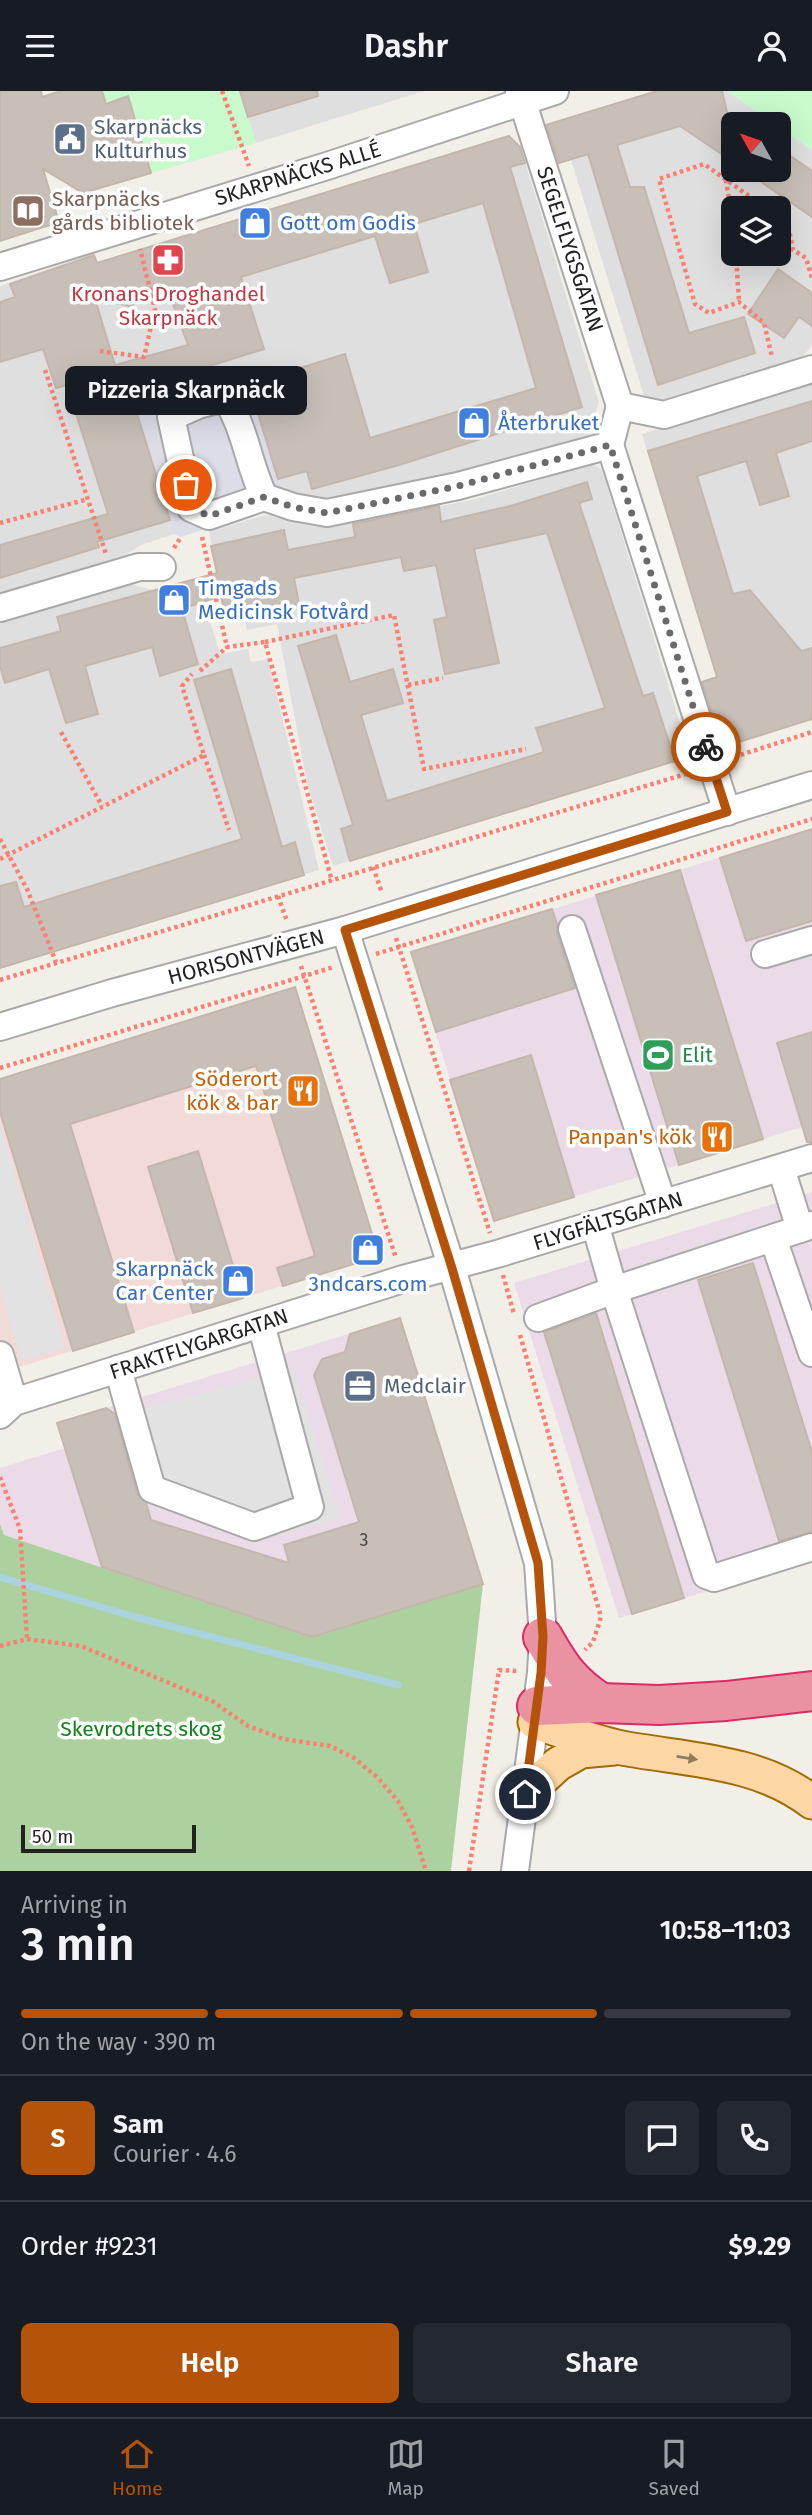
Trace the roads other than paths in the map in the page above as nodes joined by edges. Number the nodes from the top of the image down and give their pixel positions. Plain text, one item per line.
1 (555, 91) edge
2 (521, 96) edge
3 (0, 267) edge
4 (812, 369) edge
5 (620, 406) junction
6 (610, 445) junction
7 (264, 497) junction
8 (162, 567) dead end
9 (0, 608) edge
10 (812, 785) edge
11 (727, 812) junction
12 (572, 929) dead end
13 (345, 930) junction
14 (812, 940) edge
15 (765, 954) dead end
16 (0, 1027) edge
17 (812, 1158) edge
18 (781, 1168) junction
19 (663, 1204) junction
20 (595, 1224) junction
21 (806, 1227) edge
22 (773, 1238) junction
23 (451, 1265) junction
24 (403, 1279) joint
25 (614, 1290) junction
26 (261, 1324) junction
27 (525, 1324) road end
28 (812, 1353) edge
29 (0, 1355) edge
30 (118, 1369) junction
31 (7, 1409) edge
32 (812, 1547) edge
33 (543, 1682) junction
34 (812, 1691) edge
35 (620, 1747) junction
36 (525, 1794) junction
37 (812, 1802) edge
38 (515, 1871) edge

1 - 2 street, SKARPNÄCKS ALLÉ
2 - 3 street, SKARPNÄCKS ALLÉ
2 - 5 street, SEGELFLYGSGATAN
4 - 5 street
5 - 6 street
6 - 7 street
6 - 11 street
7 - 7 street
8 - 9 street
10 - 11 street, HORISONTVÄGEN
11 - 13 street, HORISONTVÄGEN
12 - 19 street
13 - 16 street, HORISONTVÄGEN
13 - 23 street
14 - 15 street
17 - 18 street, FLYGFÄLTSGATAN
18 - 19 street, FLYGFÄLTSGATAN
18 - 21 street
19 - 20 street, FLYGFÄLTSGATAN
20 - 23 street, FLYGFÄLTSGATAN
20 - 25 street
21 - 22 street
22 - 25 street
22 - 28 street
23 - 24 street, FLYGFÄLTSGATAN
23 - 33 street
24 - 26 street, FRAKTFLYGARGATAN
25 - 27 street
25 - 32 street
26 - 30 street, FRAKTFLYGARGATAN
26 - 30 street
29 - 31 street
30 - 31 street, FRAKTFLYGARGATAN
33 - 34 highway
33 - 35 main road
33 - 36 street
35 - 36 main road
35 -> 37 main road
36 - 38 street

